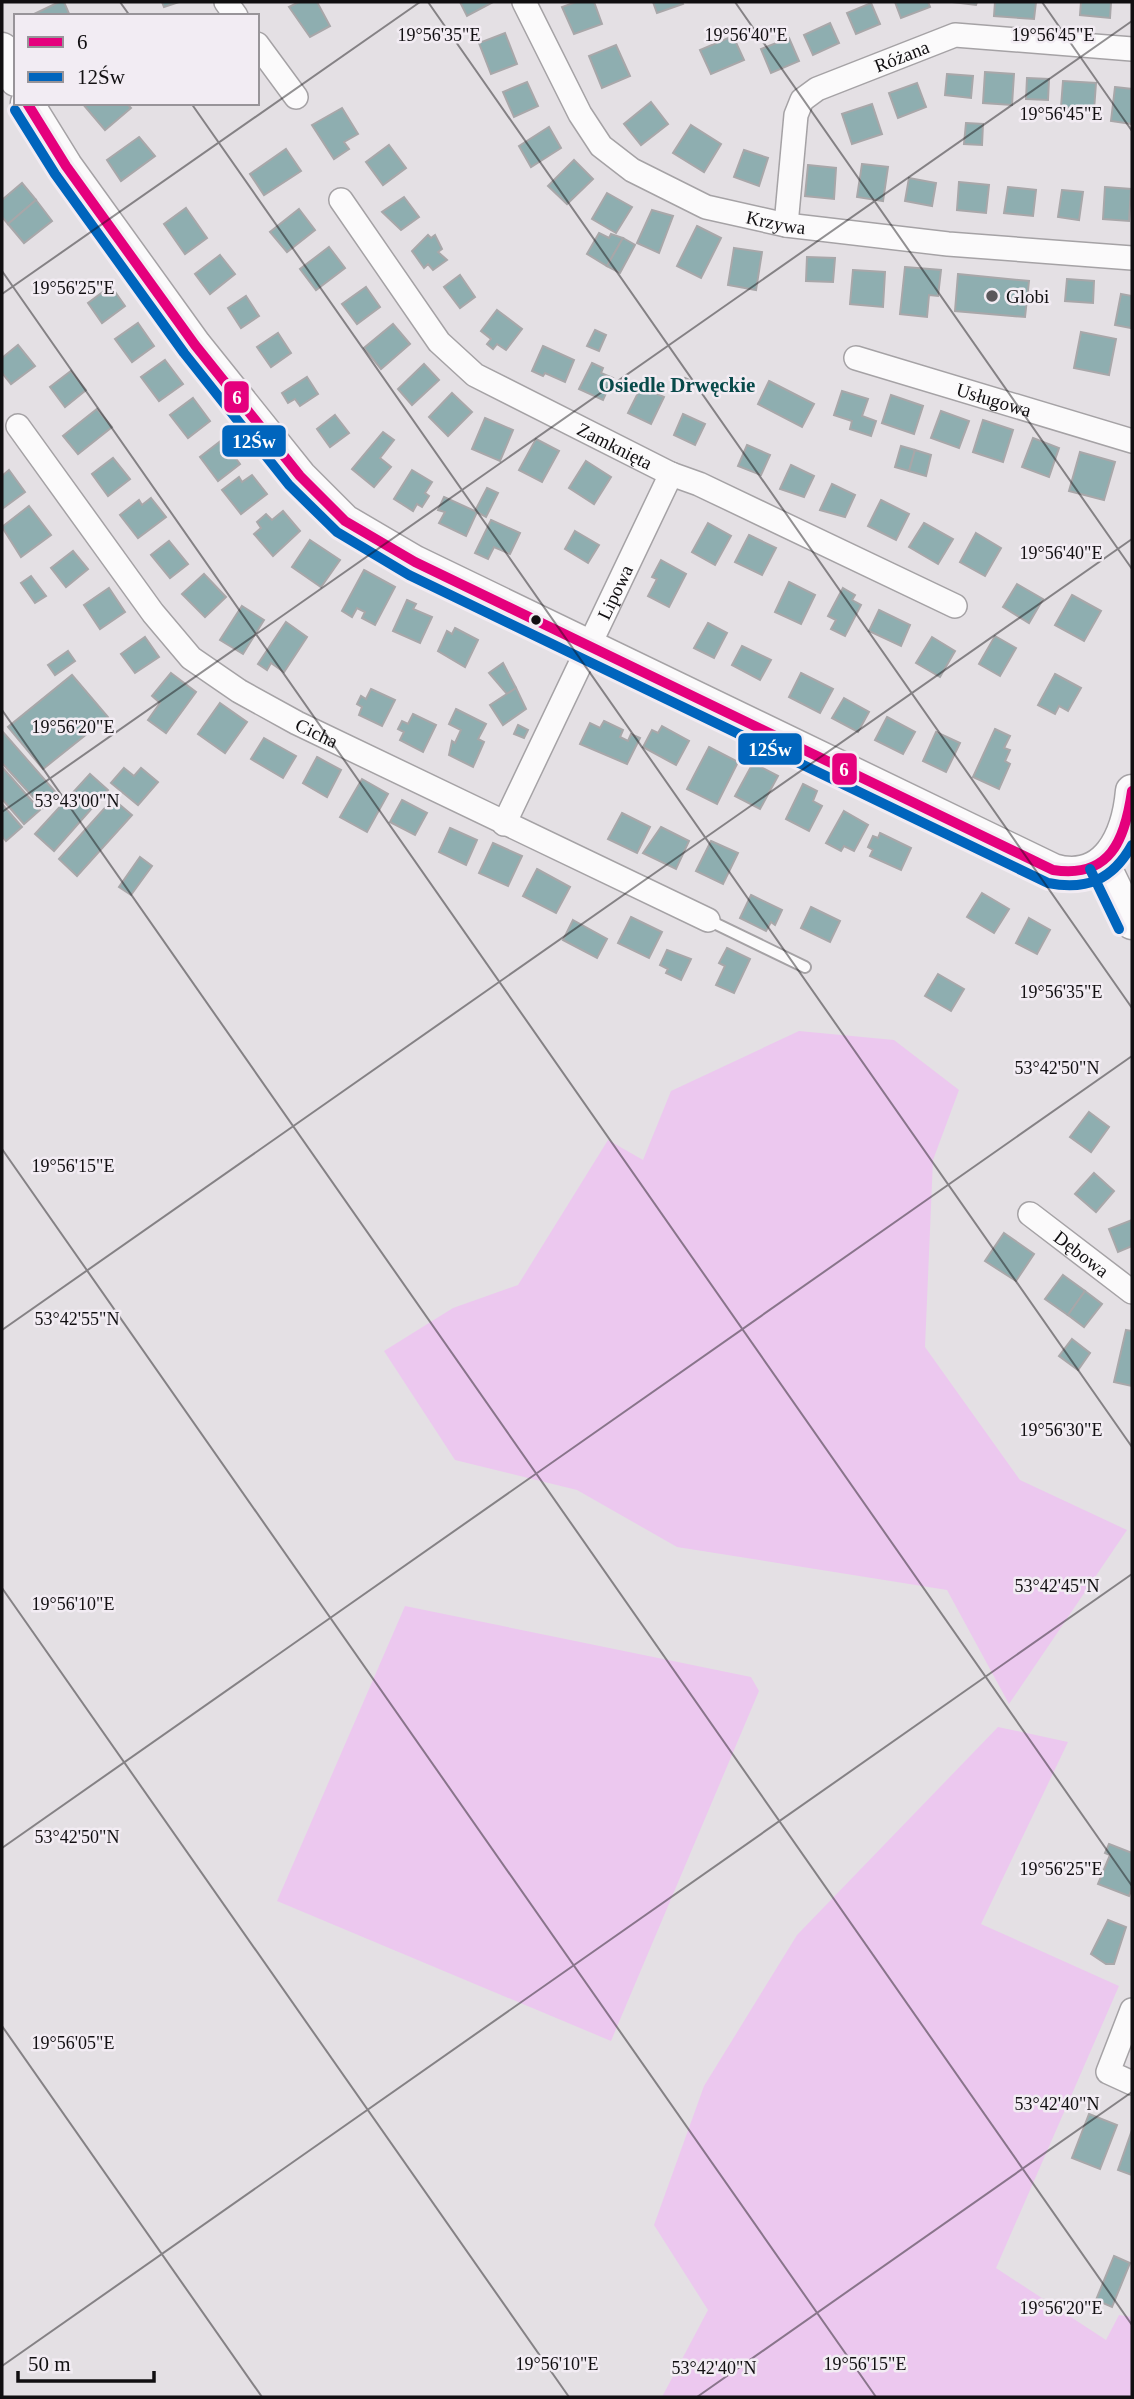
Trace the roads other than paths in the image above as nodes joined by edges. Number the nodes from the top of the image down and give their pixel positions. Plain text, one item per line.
1 (524, 2) edge
2 (259, 47) edge
3 (2, 49) edge
4 (1132, 49) edge
5 (14, 76) edge
6 (296, 97) dead end
7 (28, 105) edge
8 (341, 200) dead end
9 (786, 225) junction
10 (1132, 258) edge
11 (856, 358) dead end
12 (18, 426) dead end
13 (1132, 441) edge
14 (671, 474) junction
15 (955, 606) dead end
16 (587, 646) junction
17 (1132, 791) edge
18 (504, 824) junction
19 (1103, 863) junction
20 (708, 920) joint
21 (1132, 923) edge
22 (805, 967) dead end
23 (1030, 1214) dead end
24 (1132, 1292) edge
25 (1132, 2010) edge
26 (1132, 2083) edge

1 - 9 street, Krzywa
2 - 6 street
3 - 5 street
4 - 9 street, Różana
7 - 16 street
8 - 14 street, Zamknięta
9 - 10 street, Krzywa
11 - 13 street, Usługowa
12 - 18 street, Cicha
14 - 15 street, Zamknięta
14 - 16 street, Lipowa
16 - 18 street, Lipowa
16 - 19 street
17 - 19 street
18 - 20 street, Cicha
19 - 21 street
20 - 22 lane
23 - 24 street, Dębowa
25 - 26 street

